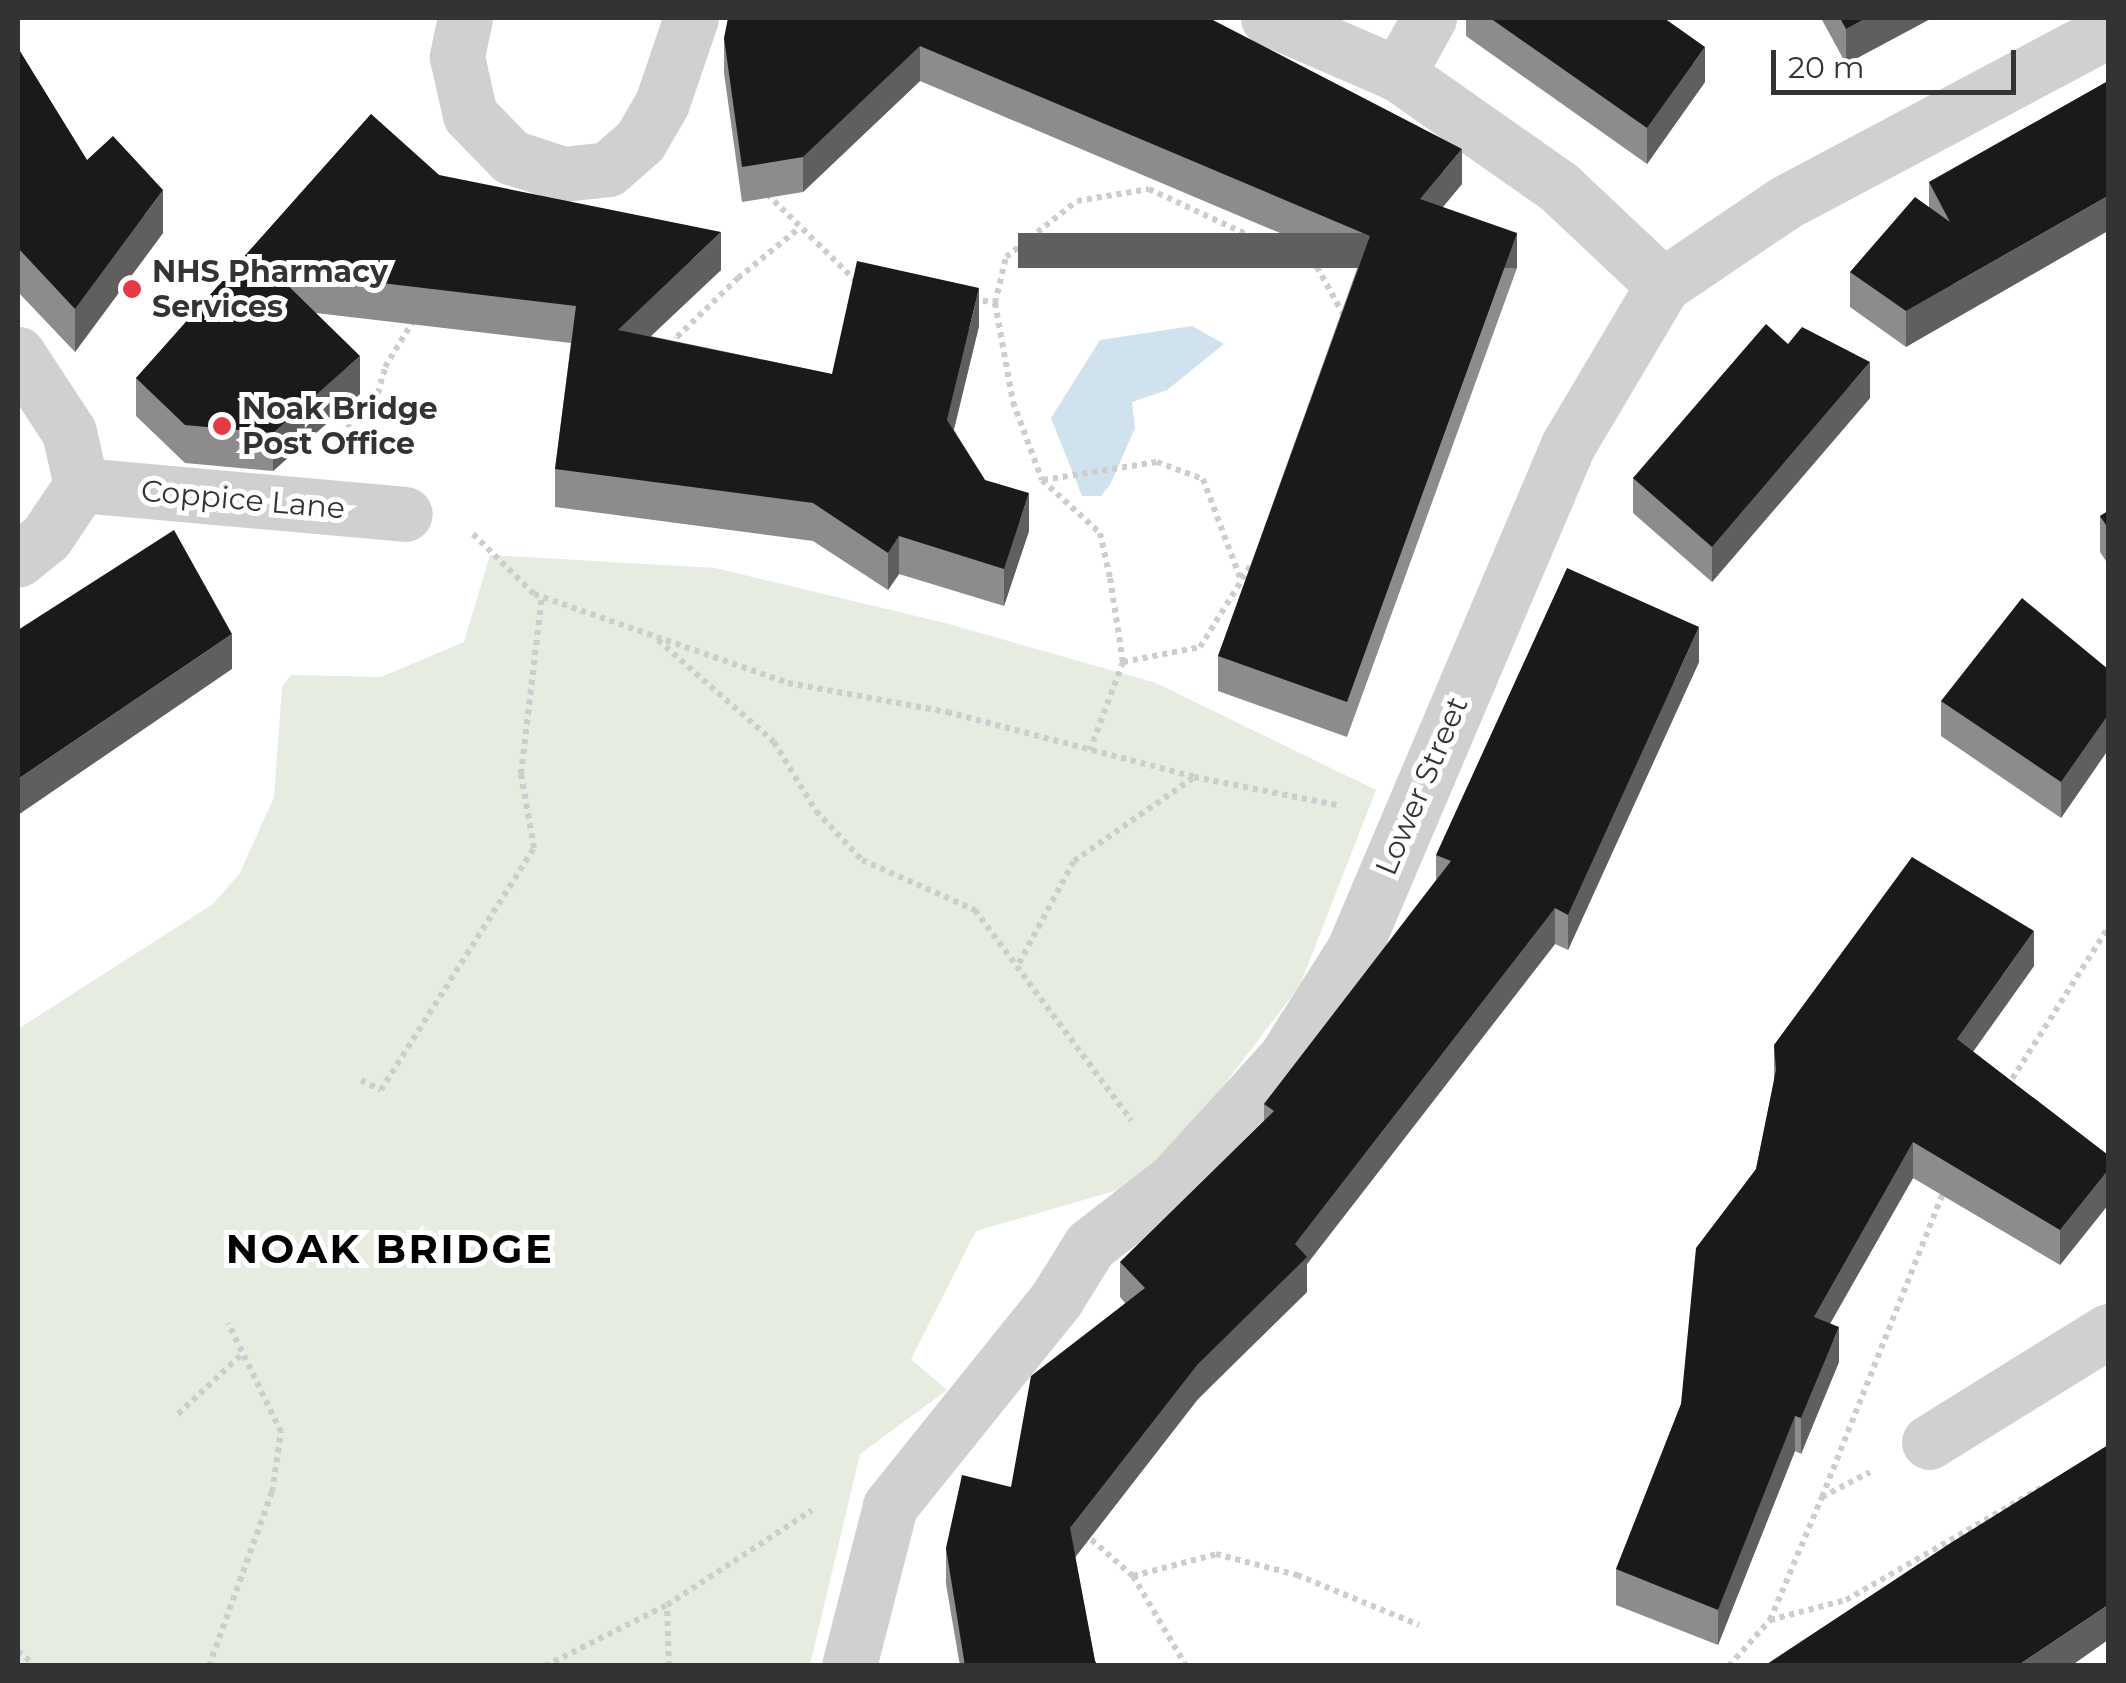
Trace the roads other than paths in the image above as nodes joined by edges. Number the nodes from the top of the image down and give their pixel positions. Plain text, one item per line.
1 (465, 18) edge
2 (691, 18) edge
3 (1268, 18) edge
4 (1429, 18) edge
5 (2108, 31) edge
6 (1398, 74) junction
7 (1663, 284) junction
8 (18, 354) edge
9 (81, 485) junction
10 (405, 514) dead end
11 (18, 560) edge
12 (2108, 1331) edge
13 (1929, 1442) road end
14 (848, 1666) edge

1 - 2 street
3 - 6 street
4 - 6 street
5 - 7 street, Lower Street
6 - 7 street
7 - 14 street, Lower Street
8 - 9 street
9 - 10 street, Coppice Lane
9 - 11 street
12 - 13 street

